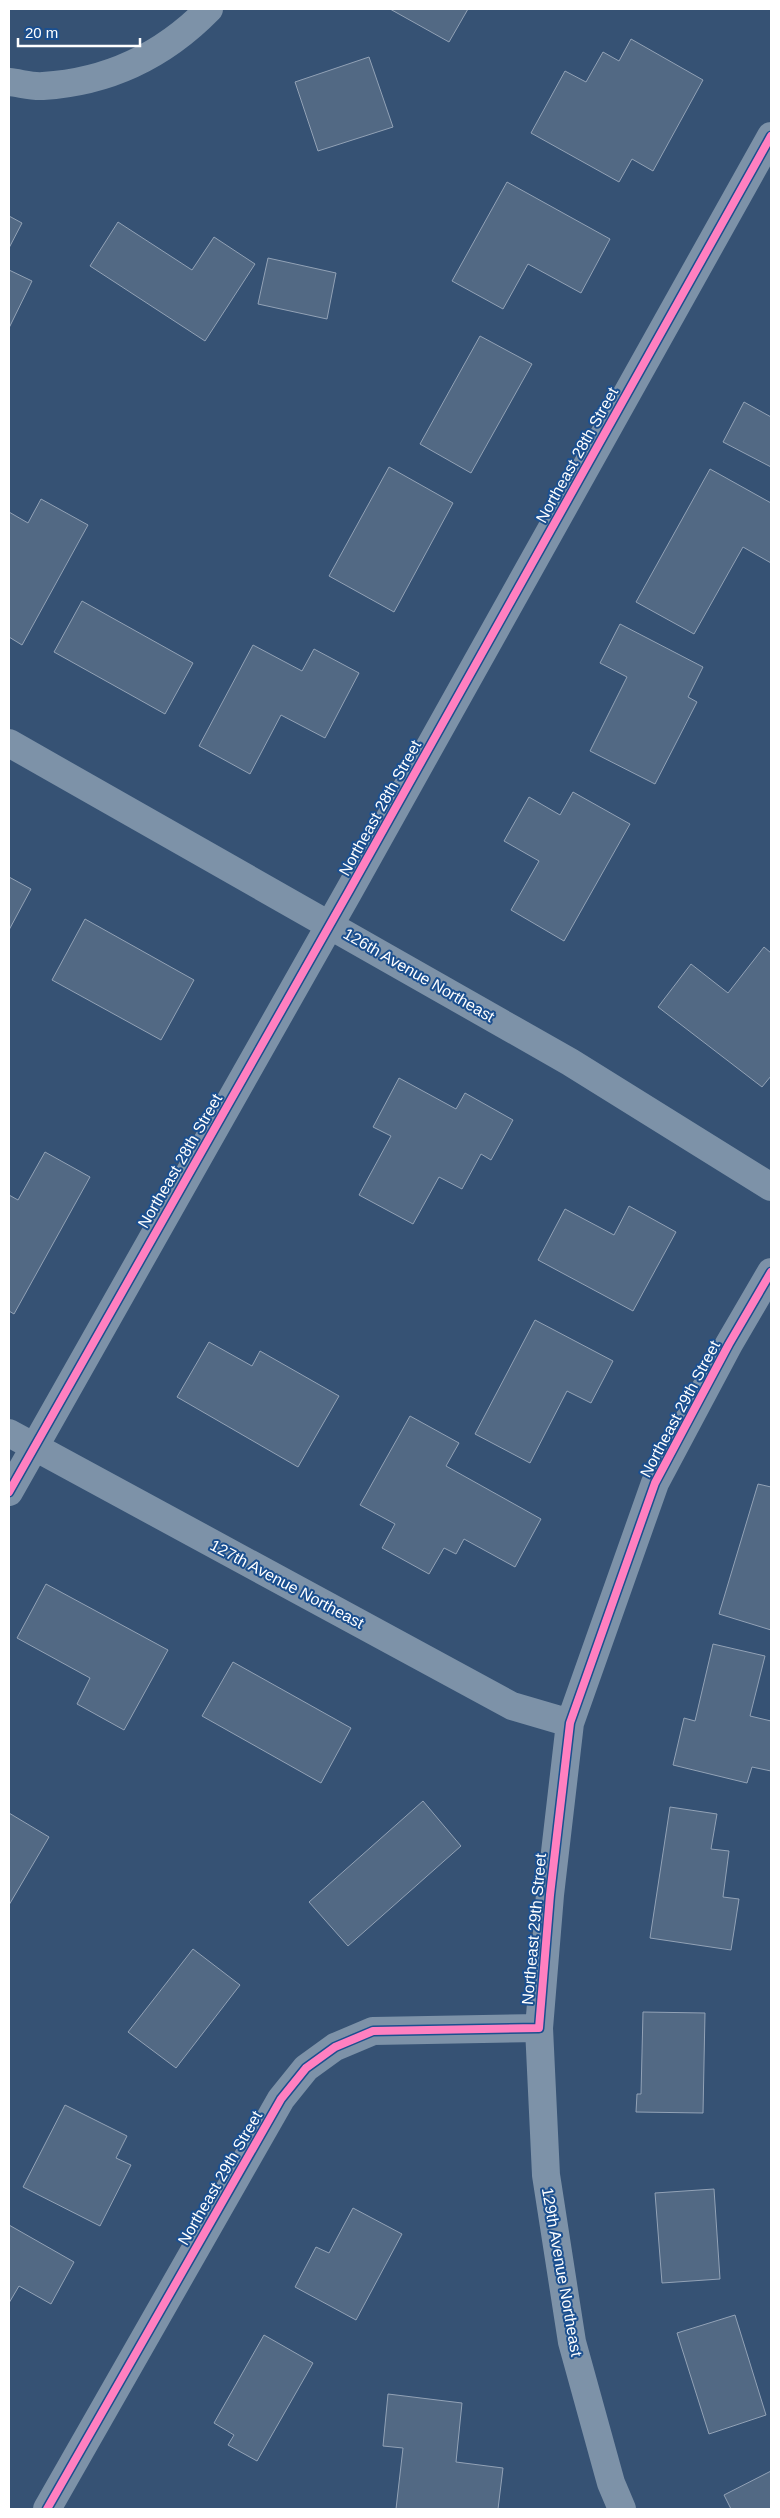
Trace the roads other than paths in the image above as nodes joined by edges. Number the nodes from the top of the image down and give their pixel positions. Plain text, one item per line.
1 (209, 9) edge
2 (9, 82) edge
3 (771, 136) edge
4 (9, 743) edge
5 (330, 924) junction
6 (771, 1187) edge
7 (771, 1272) edge
8 (9, 1433) edge
9 (34, 1447) junction
10 (9, 1492) edge
11 (570, 1723) junction
12 (539, 2028) junction
13 (47, 2509) edge
14 (622, 2509) edge

1 - 2 street
3 - 5 street, Northeast 28th Street
4 - 5 street, 126th Avenue Northeast
5 - 6 street, 126th Avenue Northeast
5 - 9 street, Northeast 28th Street
7 - 11 street, Northeast 29th Street
8 - 9 street, 127th Avenue Northeast
9 - 10 street, Northeast 28th Street
9 - 11 street, 127th Avenue Northeast
11 - 12 street, Northeast 29th Street
12 - 13 street, Northeast 29th Street
12 - 14 street, 129th Avenue Northeast

